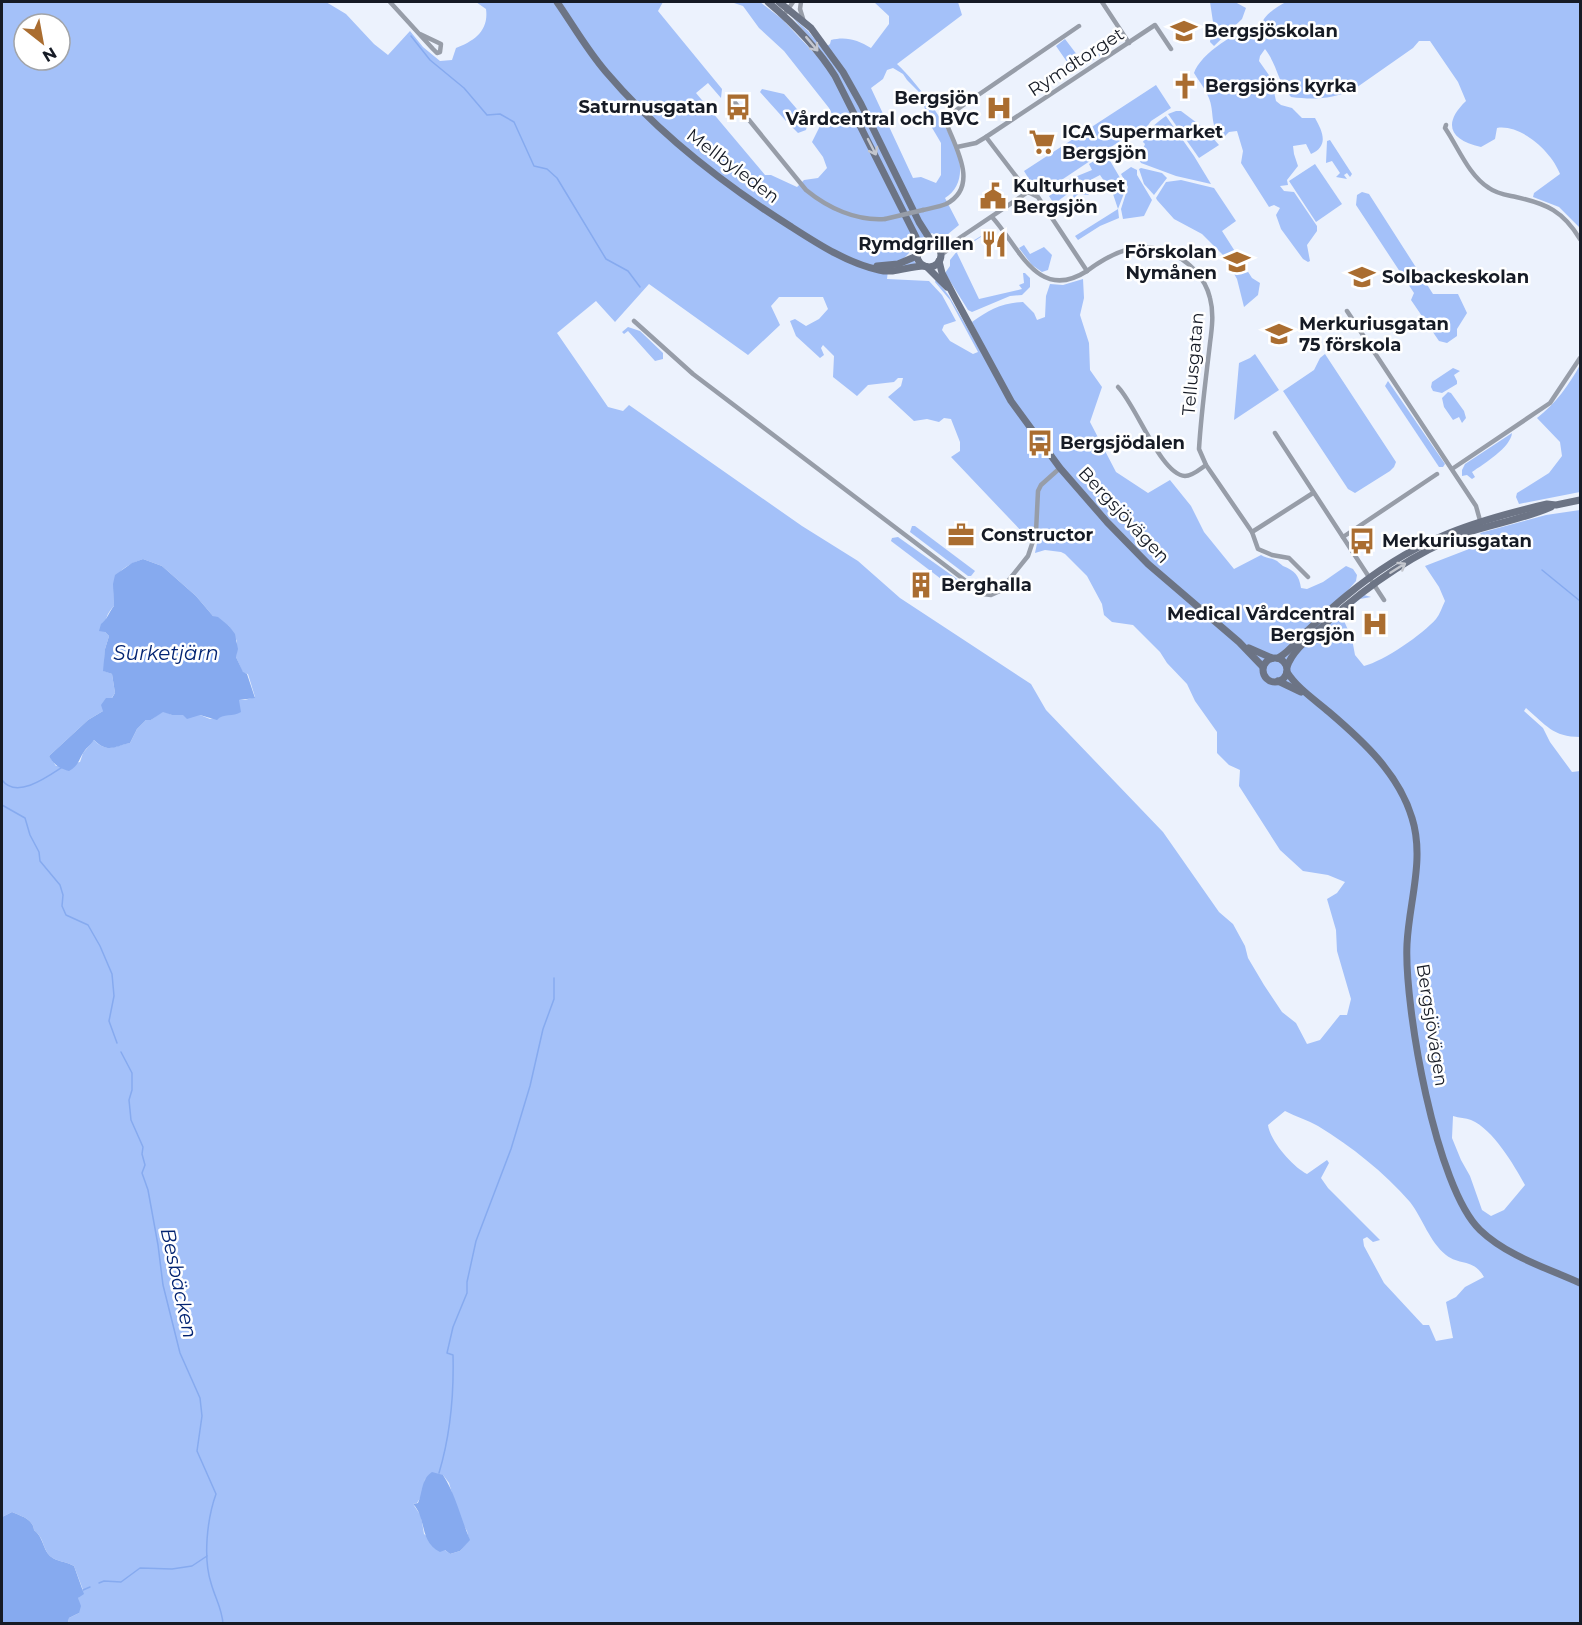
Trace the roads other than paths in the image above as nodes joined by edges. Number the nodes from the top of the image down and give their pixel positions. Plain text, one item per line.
1 (390, 2) edge
2 (557, 2) edge
3 (768, 2) edge
4 (779, 2) edge
5 (793, 2) edge
6 (801, 2) edge
7 (1102, 2) edge
8 (786, 13) junction
9 (804, 22) junction
10 (1079, 26) dead end
11 (420, 34) junction
12 (1129, 43) junction
13 (1171, 49) dead end
14 (730, 95) dead end
15 (1446, 124) dead end
16 (987, 137) junction
17 (957, 147) junction
18 (1028, 192) junction
19 (992, 218) junction
20 (1581, 238) edge
21 (937, 252) junction
22 (918, 253) junction
23 (925, 266) junction
24 (872, 267) junction
25 (1087, 271) junction
26 (954, 296) junction
27 (1347, 311) dead end
28 (634, 321) dead end
29 (1581, 358) edge
30 (1118, 387) dead end
31 (1275, 433) dead end
32 (1206, 465) junction
33 (1060, 468) junction
34 (1452, 469) junction
35 (1437, 474) dead end
36 (1313, 493) junction
37 (1581, 500) edge
38 (1481, 524) junction
39 (1252, 532) junction
40 (1343, 537) junction
41 (1308, 577) dead end
42 (1371, 581) junction
43 (1384, 600) dead end
44 (1239, 642) junction
45 (1275, 658) junction
46 (1263, 667) junction
47 (1287, 670) junction
48 (1278, 681) junction
49 (1316, 701) junction
50 (1581, 1283) edge

1 - 11 street
2 - 24 main road, Mellbyleden
3 - 8 main road, Bergsjövägen
4 - 8 main road, Bergsjövägen
5 - 8 street
6 - 8 street
6 - 9 street
7 - 12 street
8 - 9 main road, Bergsjövägen
8 -> 22 main road, Bergsjövägen
9 - 21 main road, Bergsjövägen
10 - 17 street
11 - 11 street
12 - 13 street, Rymdtorget
12 - 16 street, Rymdtorget
14 - 17 street, bridge
15 - 20 street
16 - 17 street, Rymdtorget
16 - 18 street
18 - 19 street
18 - 25 street
19 - 21 street
19 - 25 street, Tellusgatan
21 - 22 main road
21 - 23 main road
21 - 26 main road, Bergsjövägen
22 - 23 main road, Bergsjövägen
22 - 24 main road, Mellbyleden
23 - 24 main road, Mellbyleden
23 - 26 main road, Bergsjövägen
25 - 32 street, Tellusgatan
26 - 33 main road, Bergsjövägen
27 - 34 street
28 - 33 street
29 - 34 street
30 - 32 street
31 - 36 street
32 - 39 street, Tellusgatan
33 - 44 main road, Bergsjövägen
34 - 38 street
35 - 40 street
36 - 39 street
36 - 40 street
37 - 38 main road
38 - 42 main road
39 - 41 street
40 - 42 street
42 - 43 street
42 - 45 main road
42 - 47 main road
44 - 45 main road, Bergsjövägen
44 - 46 main road, Bergsjövägen
45 - 46 main road
45 - 47 main road, Bergsjövägen
46 - 48 main road, Bergsjövägen
47 - 48 main road
47 - 49 main road, Bergsjövägen
48 - 49 main road, Bergsjövägen
49 - 50 main road, Bergsjövägen

